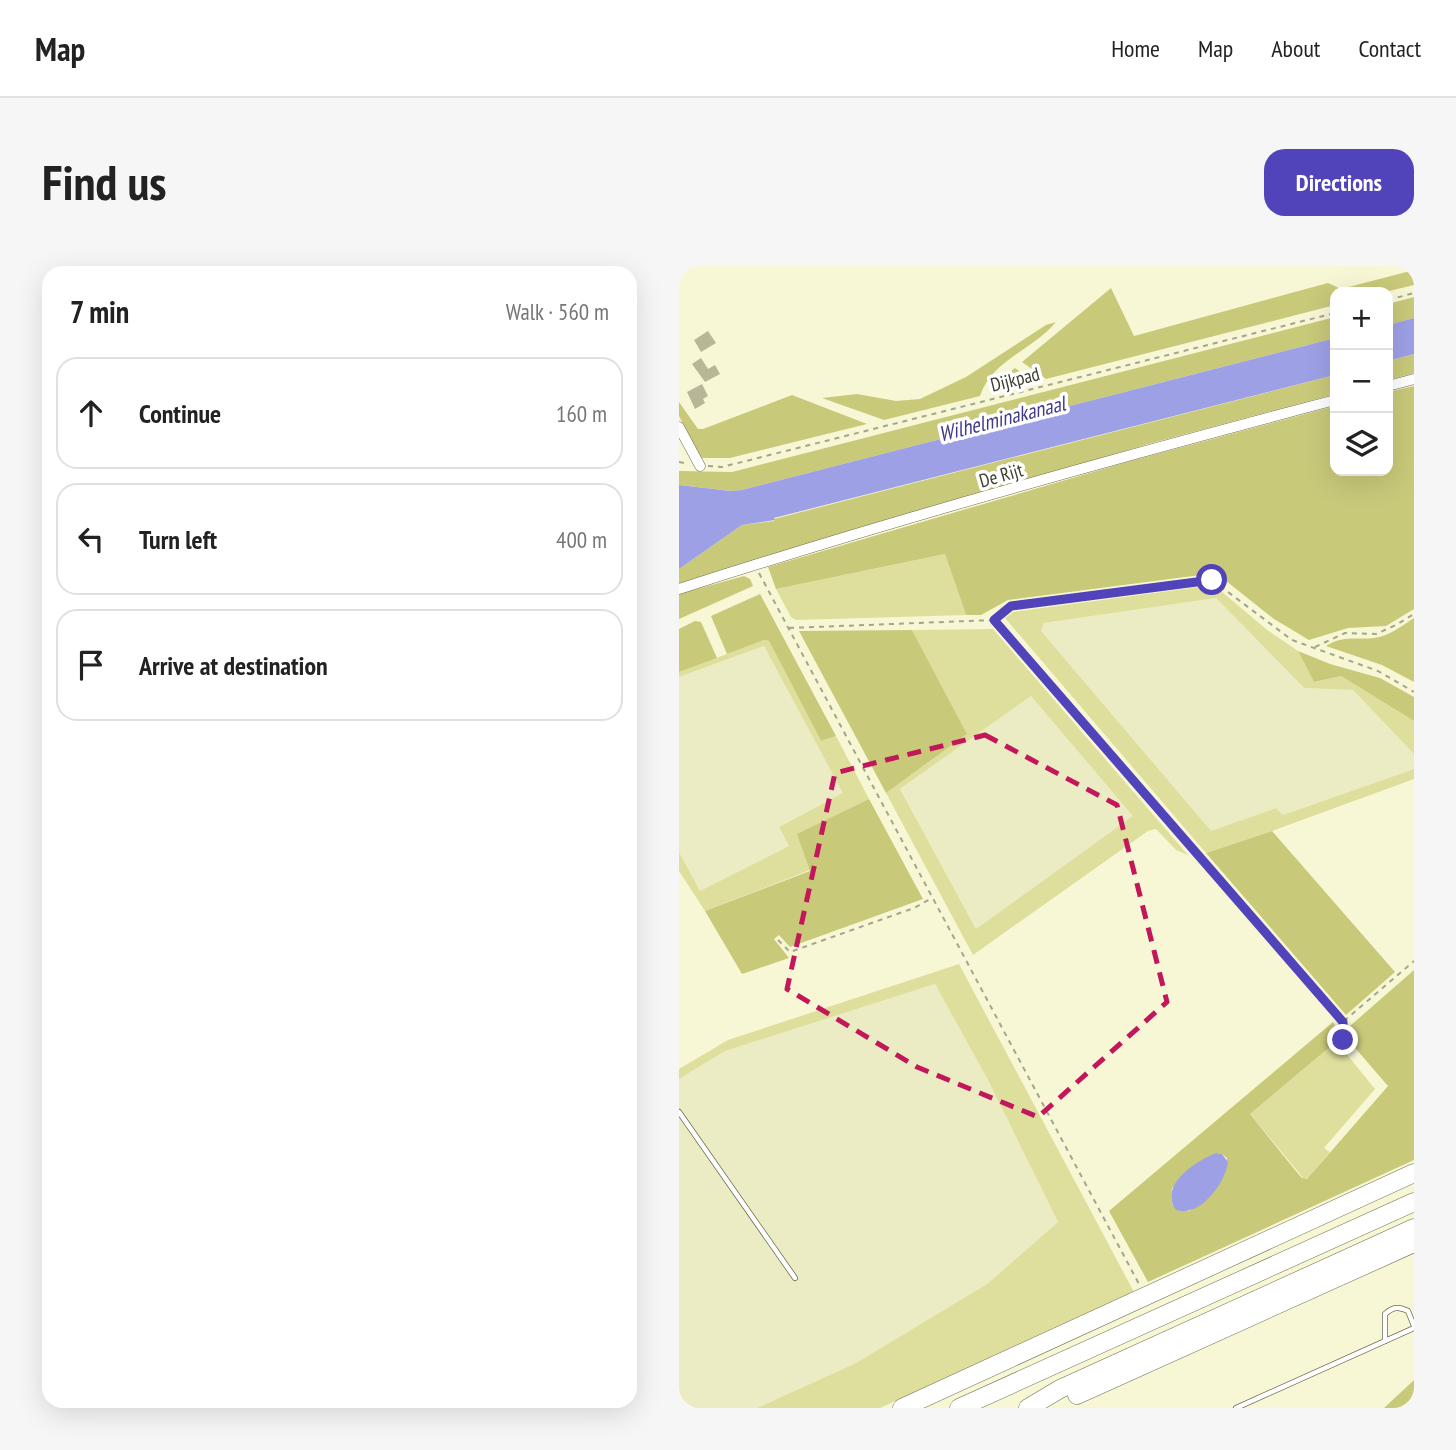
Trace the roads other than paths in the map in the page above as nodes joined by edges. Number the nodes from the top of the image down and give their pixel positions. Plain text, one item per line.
1 (1414, 379) edge
2 (1393, 385) edge
3 (1330, 401) edge
4 (679, 427) edge
5 (700, 466) road end
6 (679, 589) edge
7 (679, 1112) edge
8 (1414, 1173) edge
9 (1414, 1202) edge
10 (1414, 1228) edge
11 (1414, 1243) edge
12 (795, 1278) dead end
13 (1414, 1327) edge
14 (1385, 1341) junction
15 (902, 1408) edge
16 (958, 1408) edge
17 (1028, 1408) edge
18 (1041, 1408) edge
19 (1236, 1408) edge

1 - 2 street
3 - 6 street, De Rijt
4 - 5 street
7 - 12 lane
8 - 15 highway
9 - 16 highway
10 - 17 highway
11 - 18 highway
13 - 14 lane
13 - 14 lane
14 - 19 lane

